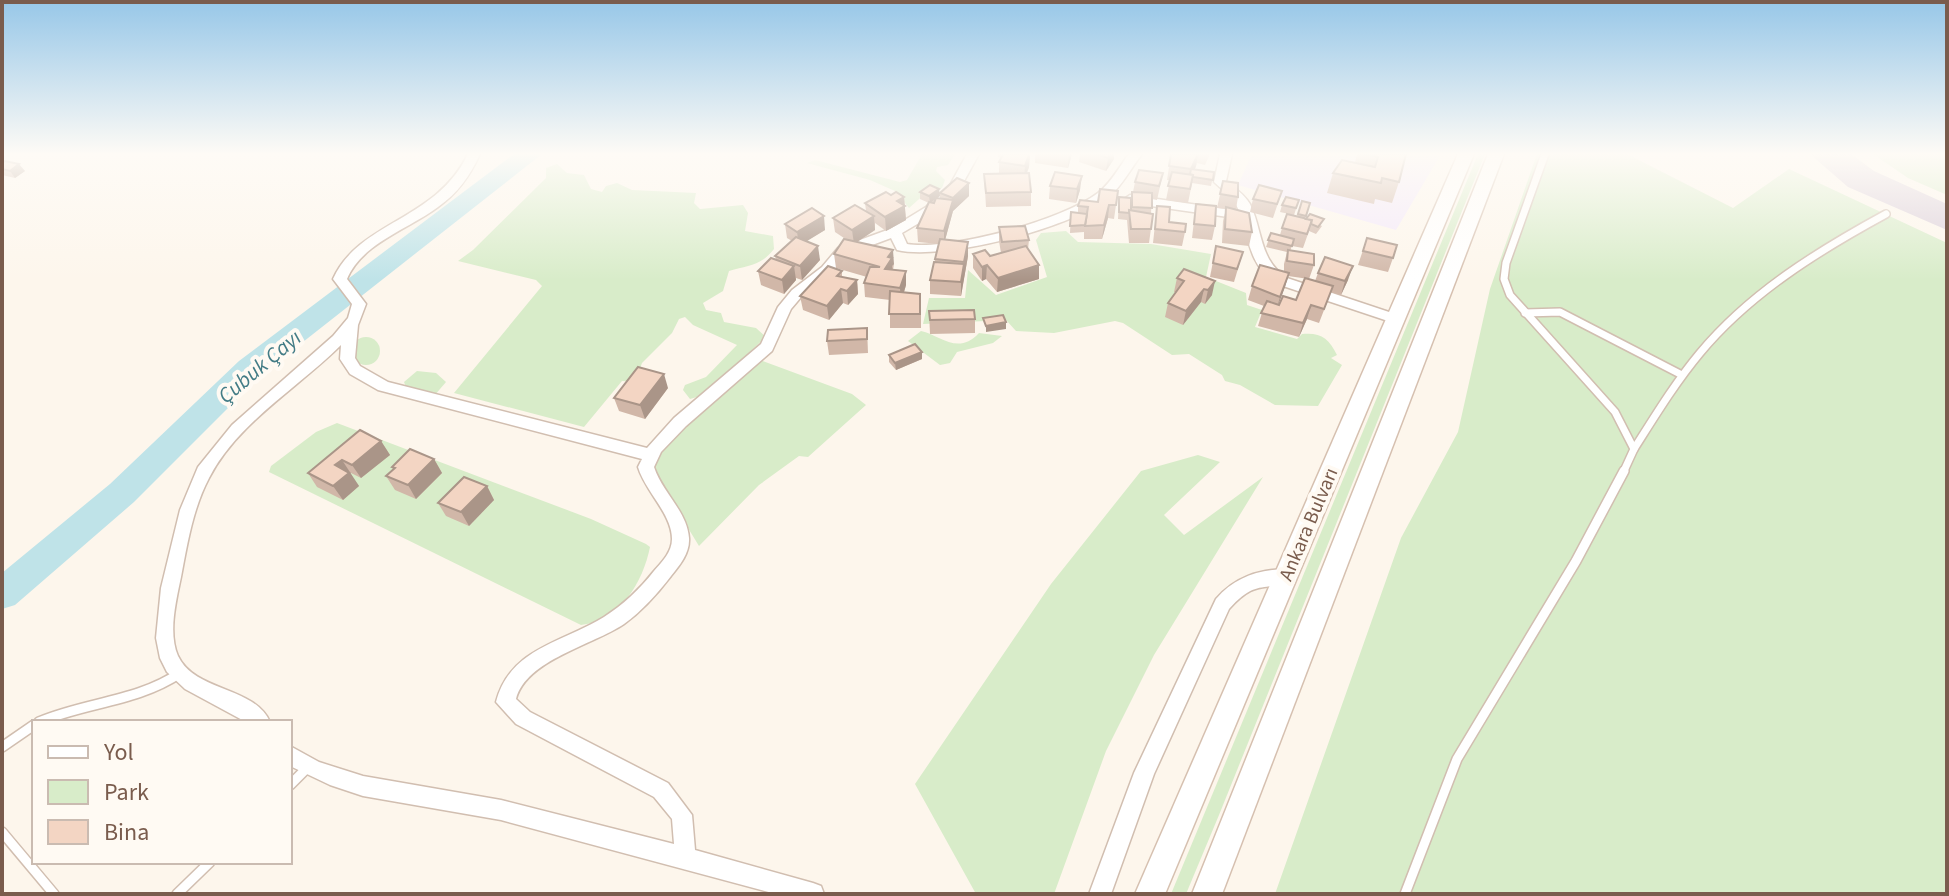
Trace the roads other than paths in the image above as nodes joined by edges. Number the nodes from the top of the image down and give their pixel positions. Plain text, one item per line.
1 (441, 196) edge
2 (947, 196) edge
3 (1102, 196) edge
4 (1110, 196) edge
5 (1236, 196) edge
6 (1448, 196) edge
7 (1480, 196) edge
8 (1530, 196) edge
9 (1886, 214) dead end
10 (1247, 216) junction
11 (895, 232) junction
12 (1525, 313) junction
13 (1396, 319) junction
14 (351, 324) junction
15 (1682, 375) junction
16 (1634, 449) junction
17 (650, 455) junction
18 (1286, 576) junction
19 (181, 673) junction
20 (43, 720) edge
21 (257, 720) edge
22 (32, 726) edge
23 (2, 747) edge
24 (299, 761) edge
25 (2, 832) edge
26 (685, 856) junction
27 (208, 864) edge
28 (54, 894) edge
29 (177, 894) edge
30 (813, 894) edge
31 (1100, 894) edge
32 (1150, 894) edge
33 (1207, 894) edge
34 (1405, 894) edge

1 - 14 street
2 - 11 street
3 - 11 street
4 - 10 street
5 - 10 street
6 - 13 main road, Ankara Bulvarı
7 - 33 main road, Ankara Bulvarı
8 - 12 lane
9 - 15 lane
10 - 13 street
11 - 17 street
12 - 15 lane
12 - 16 lane
13 - 18 main road, Ankara Bulvarı
14 - 17 street
14 - 19 street
15 - 16 lane
16 - 34 lane
17 - 26 street
18 - 31 street
18 - 32 main road, Ankara Bulvarı
19 - 20 lane
19 - 21 street
22 - 23 lane
24 - 26 street
25 - 28 lane
26 - 30 street
27 - 29 lane

